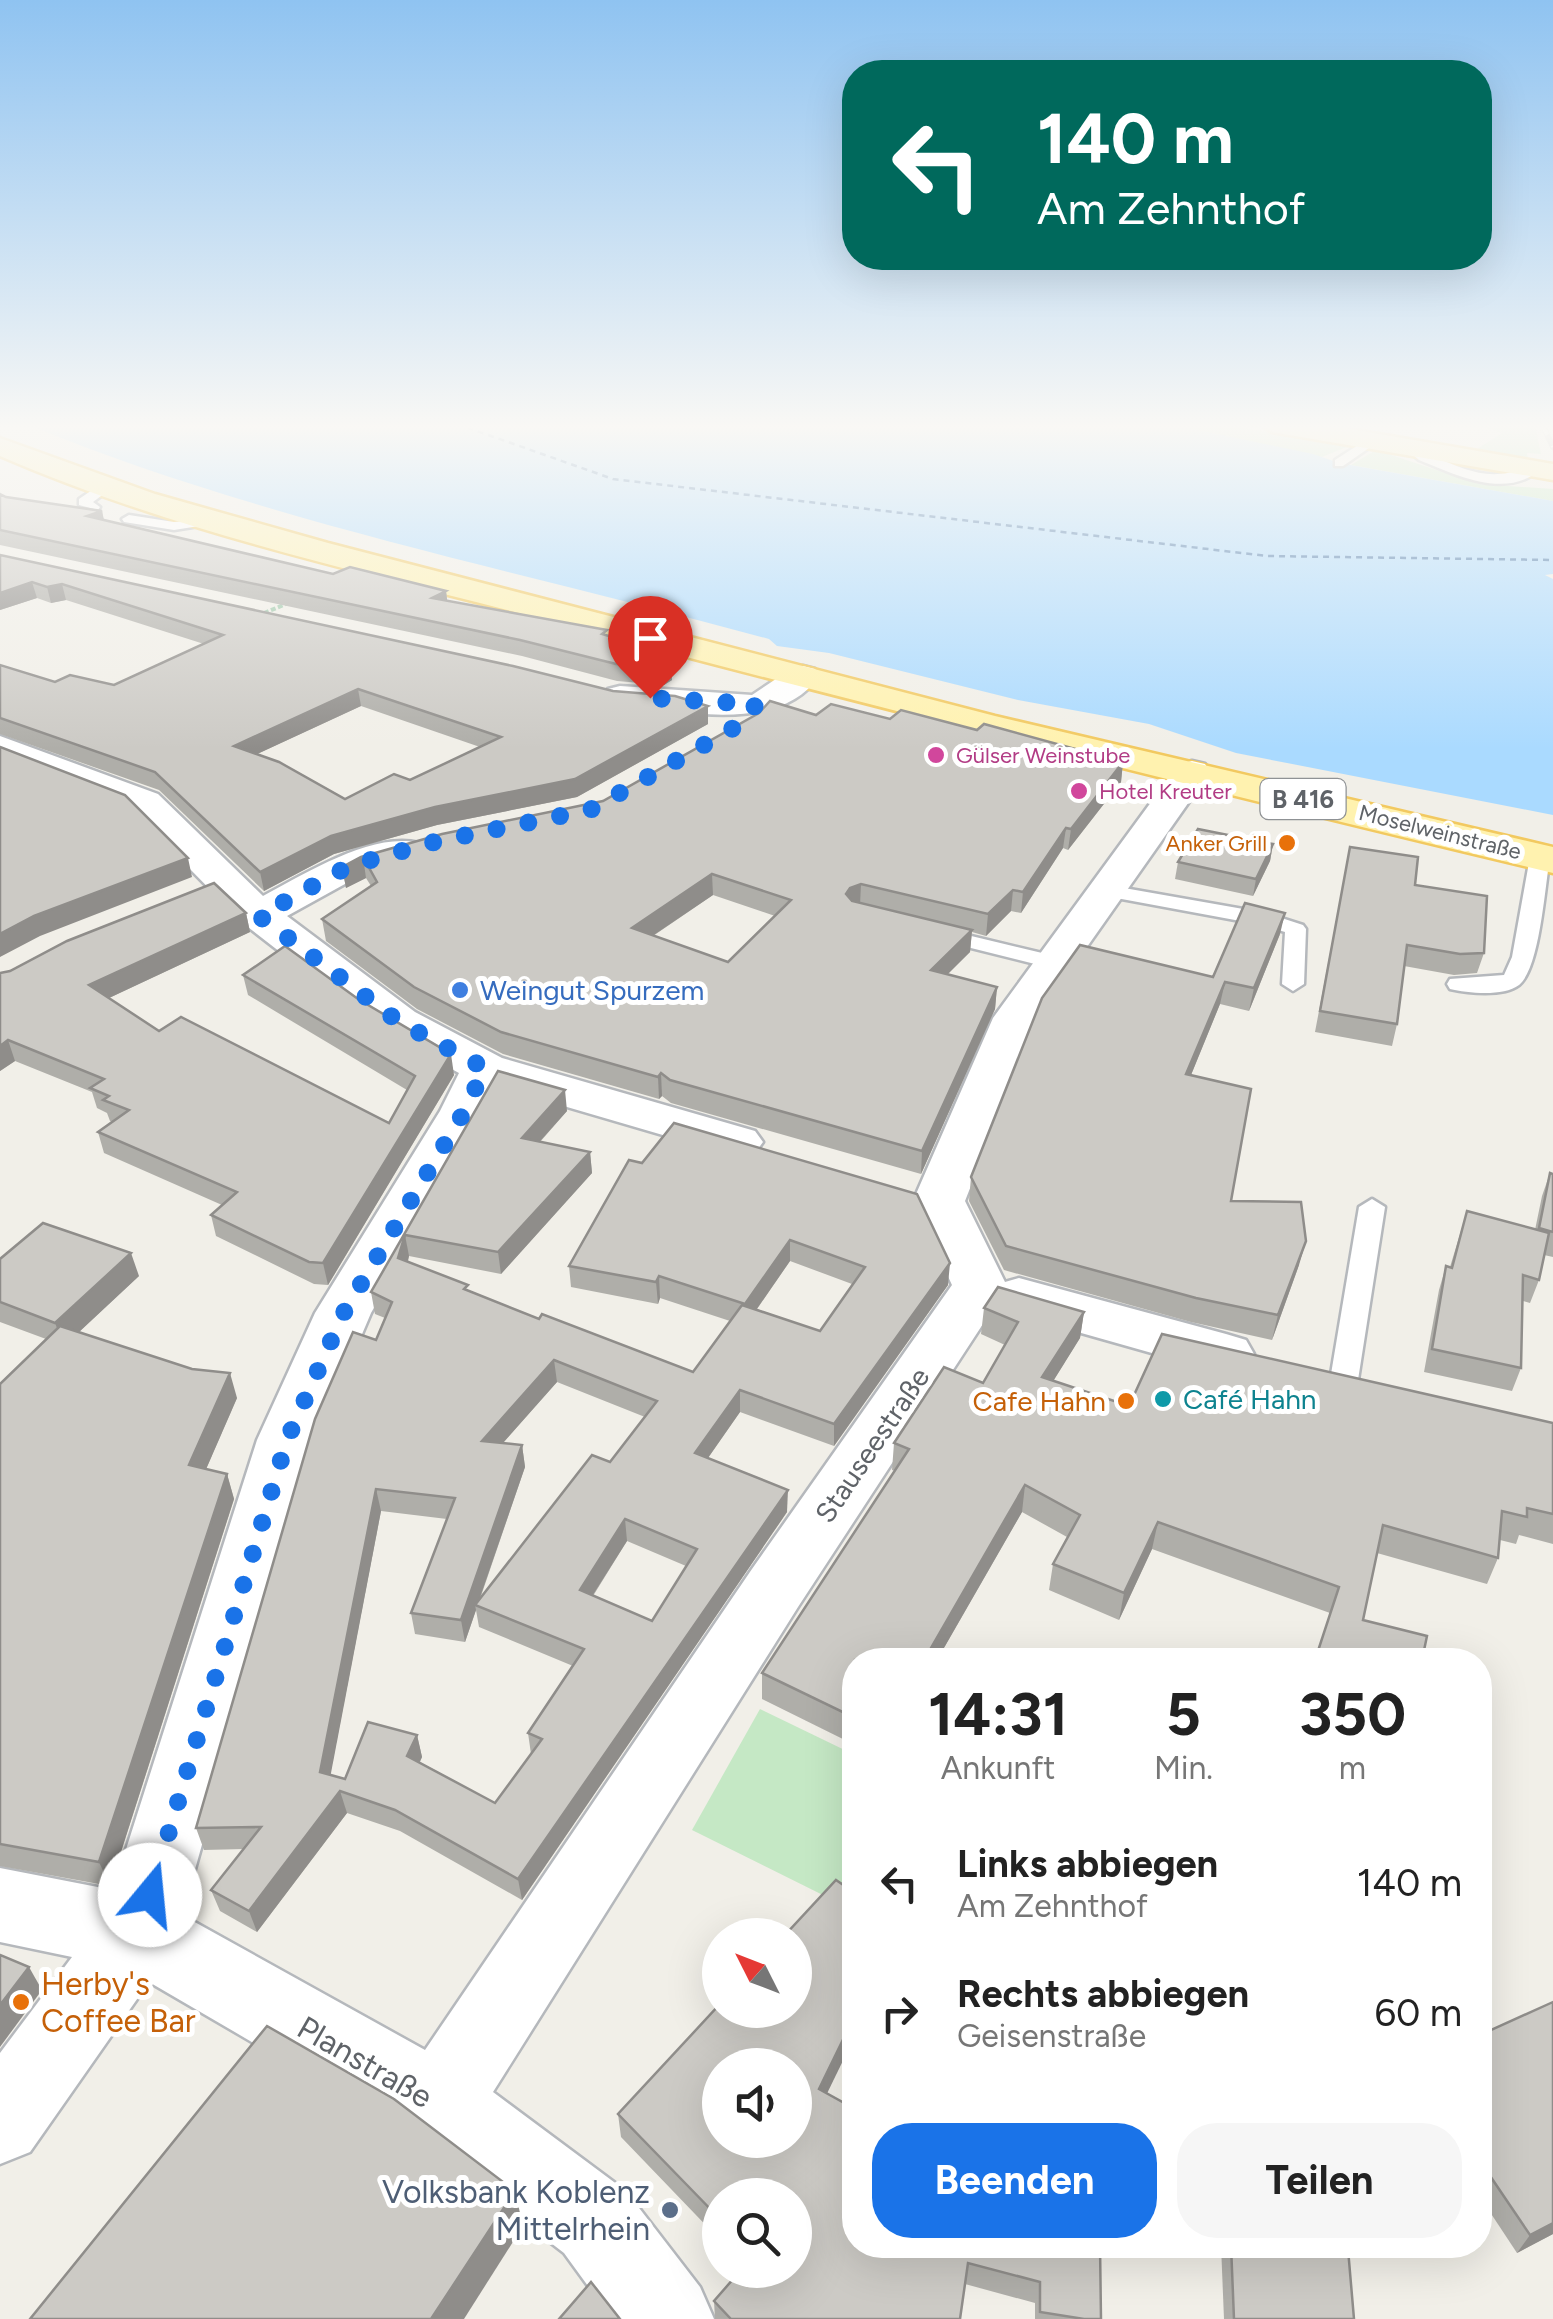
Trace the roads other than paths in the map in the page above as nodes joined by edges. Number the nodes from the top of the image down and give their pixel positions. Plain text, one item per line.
1 (257, 532) edge
2 (803, 676) junction
3 (596, 690) edge
4 (756, 704) junction
5 (710, 742) edge
6 (0, 747) edge
7 (1192, 772) junction
8 (438, 841) edge
9 (1547, 858) edge
10 (1107, 891) junction
11 (259, 916) junction
12 (912, 928) edge
13 (1055, 963) junction
14 (1293, 984) dead end
15 (1458, 984) dead end
16 (485, 1068) junction
17 (769, 1151) edge
18 (1372, 1206) dead end
19 (980, 1286) junction
20 (1344, 1380) junction
21 (1401, 1393) edge
22 (0, 1905) edge
23 (138, 1933) junction
24 (438, 2103) junction
25 (0, 2122) edge
26 (668, 2319) edge

1 - 2 main road, B 416
2 - 4 street
2 - 7 main road, Moselweinstraße / B 416
3 - 4 street
4 - 5 street
6 - 11 street
7 - 9 main road, Moselweinstraße / B 416
7 - 10 street
8 - 11 street
9 - 15 lane
10 - 13 street
10 - 14 lane
11 - 16 street
12 - 13 lane
13 - 19 street
16 - 17 street
16 - 23 street
18 - 20 lane
19 - 20 street
19 - 24 street, Stauseestraße
20 - 21 street
22 - 23 street, Planstraße
23 - 24 street, Planstraße
23 - 25 street
24 - 26 street, Planstraße

